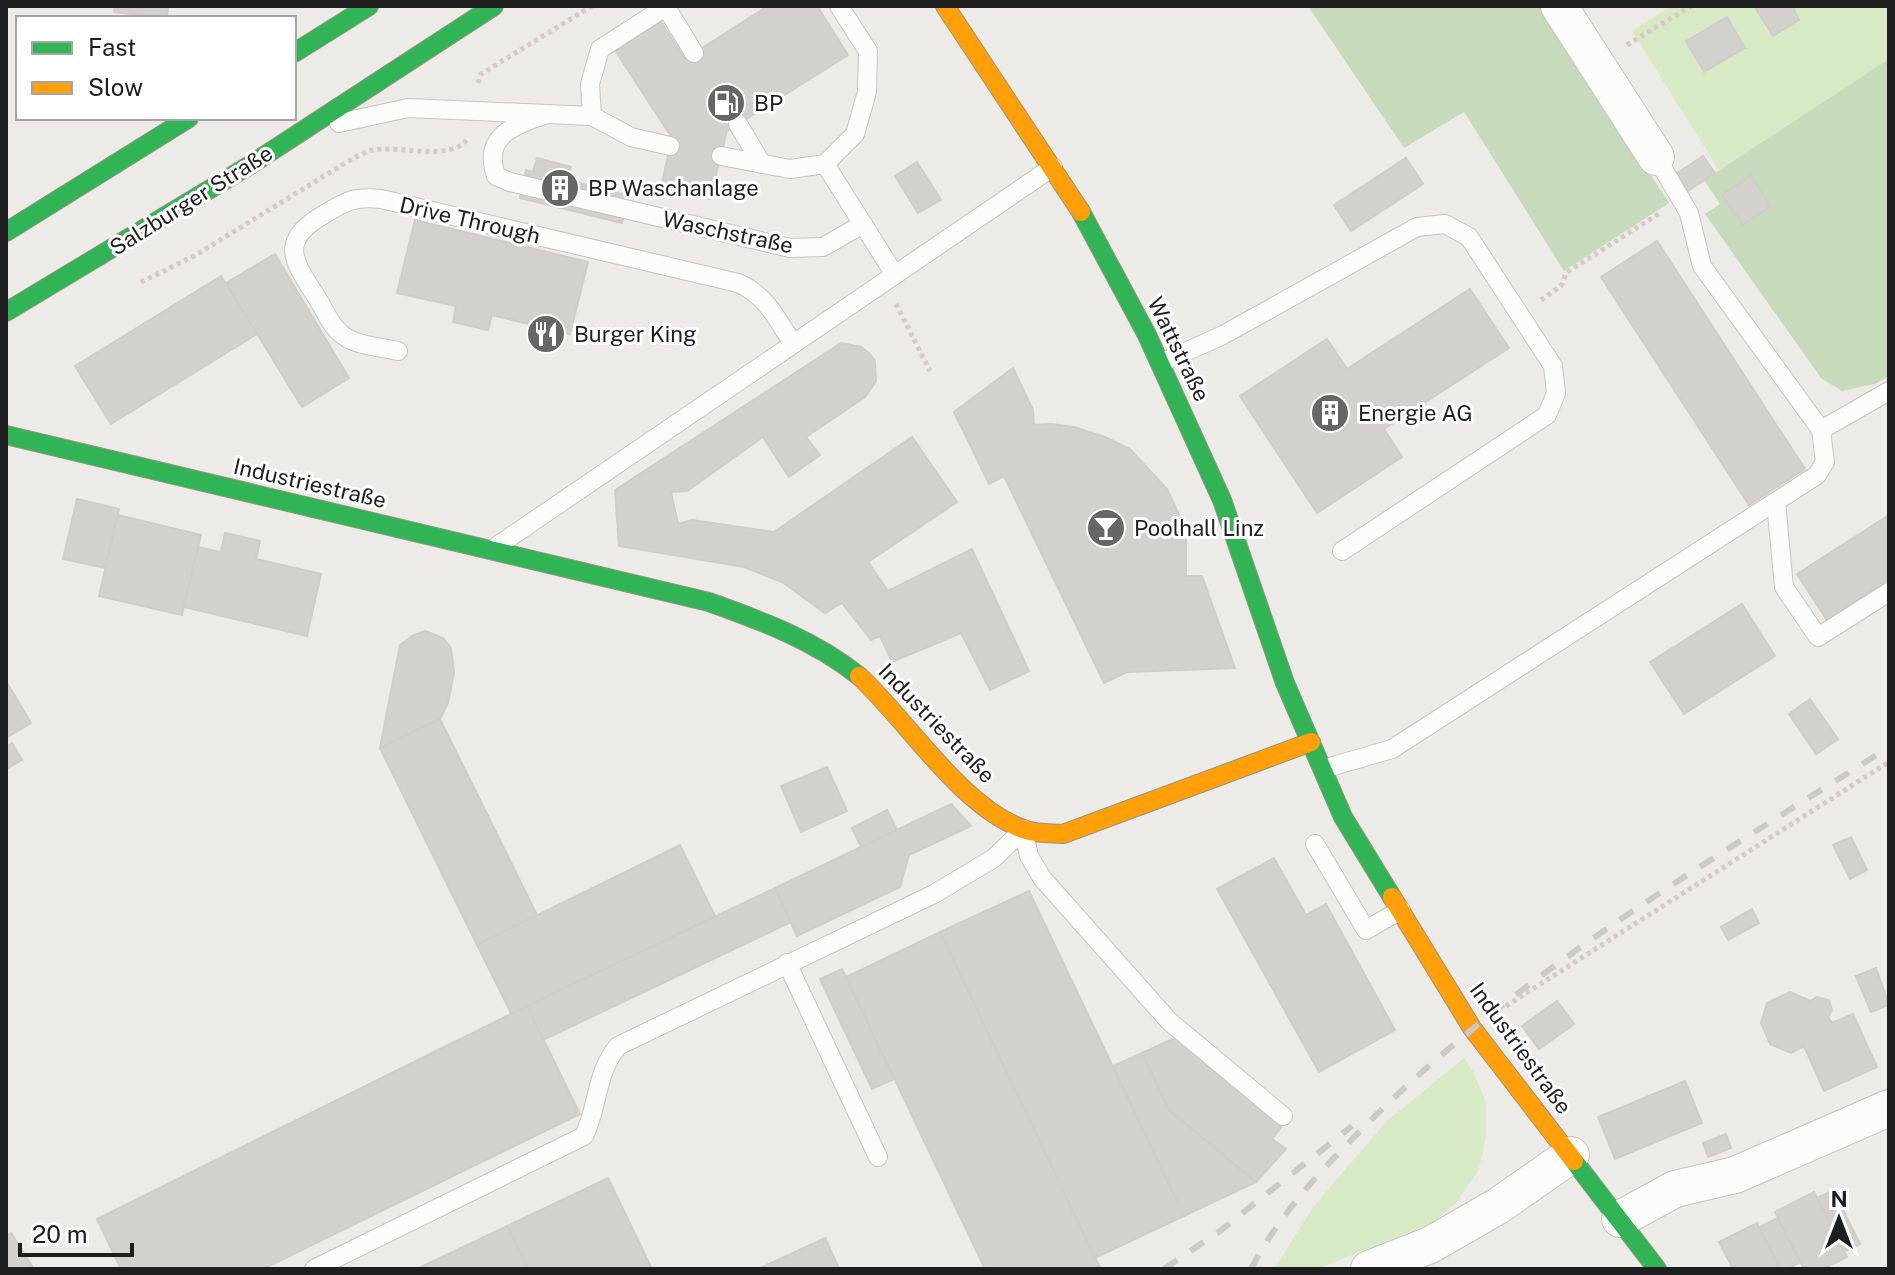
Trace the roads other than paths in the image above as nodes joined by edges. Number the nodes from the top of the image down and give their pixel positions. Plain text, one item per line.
1 (369, 6) edge
2 (494, 6) edge
3 (666, 6) edge
4 (839, 6) edge
5 (945, 6) edge
6 (1559, 6) edge
7 (296, 52) edge
8 (694, 53) dead end
9 (548, 114) junction
10 (592, 116) junction
11 (186, 120) edge
12 (738, 124) dead end
13 (670, 146) dead end
14 (721, 156) dead end
15 (1656, 157) joint
16 (762, 164) junction
17 (825, 164) junction
18 (250, 165) junction
19 (1053, 167) junction
20 (863, 224) junction
21 (6, 232) edge
22 (890, 278) junction
23 (6, 312) edge
24 (793, 344) junction
25 (398, 351) dead end
26 (1160, 363) junction
27 (1889, 391) edge
28 (1821, 430) junction
29 (6, 435) edge
30 (1776, 502) junction
31 (490, 550) junction
32 (1342, 551) dead end
33 (1889, 592) edge
34 (1311, 742) junction
35 (1323, 769) junction
36 (1024, 829) junction
37 (1315, 844) dead end
38 (1401, 910) junction
39 (787, 963) junction
40 (1889, 1108) edge
41 (1283, 1116) dead end
42 (1571, 1155) junction
43 (878, 1157) dead end
44 (1620, 1219) junction
45 (314, 1269) edge
46 (1369, 1269) edge
47 (1657, 1269) edge

1 - 7 street
2 - 18 street, Salzburger Straße
3 - 8 lane
3 - 10 lane
4 - 17 lane
5 - 19 street, Wattstraße
6 - 15 street
9 - 10 lane
9 - 18 lane
9 - 20 lane, Waschstraße
10 - 13 lane
11 - 21 street
12 - 16 lane
14 - 16 lane
15 - 28 lane
16 - 17 lane
17 - 20 lane
18 - 23 street, Salzburger Straße
19 - 22 lane
19 - 26 street, Wattstraße
20 - 22 lane
22 - 24 lane
24 - 25 lane, Drive Through
24 - 31 lane
26 - 32 lane
26 - 34 street, Wattstraße
27 - 28 lane
28 - 30 lane
29 - 31 street, Industriestraße
30 - 33 lane
30 - 35 lane
31 - 36 street, Industriestraße
34 - 35 street, Industriestraße
34 - 36 street, Industriestraße
35 - 38 street, Industriestraße
36 - 39 lane
36 - 41 lane
37 - 38 lane
38 - 42 street, Industriestraße
39 - 43 lane
39 - 45 lane
40 - 44 street
42 - 44 street, Industriestraße
42 - 46 street
44 - 47 street, Industriestraße

